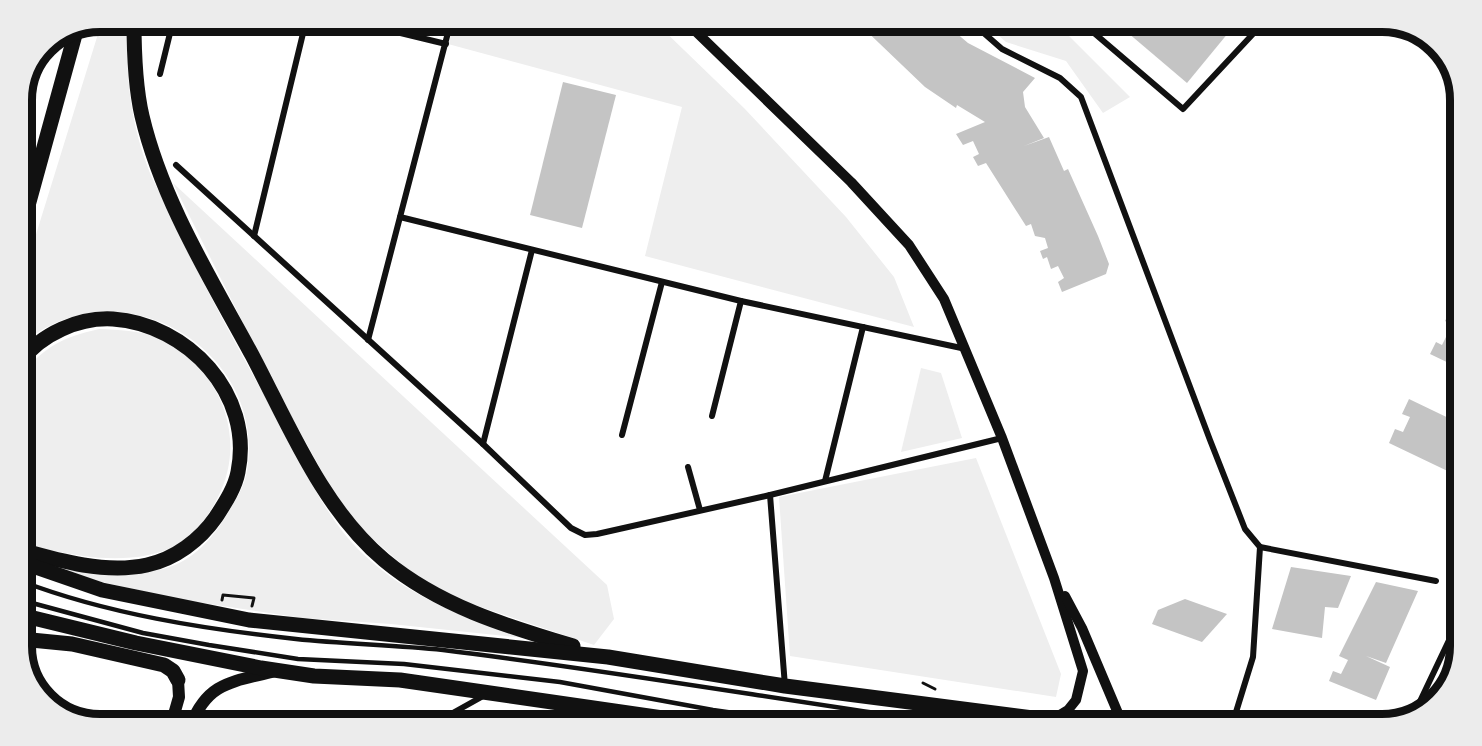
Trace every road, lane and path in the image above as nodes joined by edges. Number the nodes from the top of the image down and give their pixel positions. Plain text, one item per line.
1 (135, 32) edge
2 (170, 32) edge
3 (303, 32) edge
4 (396, 32) edge
5 (449, 32) edge
6 (696, 32) edge
7 (983, 32) edge
8 (1093, 32) edge
9 (1255, 32) edge
10 (74, 37) edge
11 (446, 44) junction
12 (160, 74) dead end
13 (176, 165) dead end
14 (32, 191) edge
15 (400, 217) junction
16 (254, 236) junction
17 (532, 250) junction
18 (662, 282) junction
19 (741, 301) junction
20 (863, 327) junction
21 (368, 340) junction
22 (32, 349) edge
23 (966, 349) junction
24 (712, 417) dead end
25 (622, 435) dead end
26 (1002, 438) junction
27 (483, 444) junction
28 (688, 467) dead end
29 (825, 481) junction
30 (770, 495) junction
31 (700, 510) junction
32 (1260, 547) junction
33 (32, 553) edge
34 (32, 566) edge
35 (1054, 578) junction
36 (1436, 581) dead end
37 (32, 584) edge
38 (223, 595) dead end
39 (254, 598) dead end
40 (32, 603) edge
41 (32, 618) edge
42 (1450, 638) edge
43 (32, 640) edge
44 (608, 657) junction
45 (276, 671) junction
46 (178, 680) joint
47 (785, 686) junction
48 (491, 692) junction
49 (1419, 703) edge
50 (174, 714) edge
51 (195, 714) edge
52 (450, 714) edge
53 (638, 714) edge
54 (742, 714) edge
55 (882, 714) edge
56 (990, 714) edge
57 (1061, 714) edge
58 (1118, 714) edge
59 (1235, 714) edge

1 - 44 highway
2 - 12 street
3 - 16 street
4 - 11 street
5 - 11 street
6 - 23 street
7 - 32 street
8 - 9 street
10 - 14 highway
11 - 15 street
13 - 16 street
15 - 17 street
15 - 21 street
16 - 21 street
17 - 18 street
17 - 27 street
18 - 19 street
18 - 25 street
19 - 20 street
19 - 24 street
20 - 23 street
20 - 29 street
21 - 27 street
22 - 33 highway
23 - 26 street
26 - 29 street
26 - 35 street
27 - 31 street
28 - 31 street
29 - 30 street
30 - 31 street
30 - 47 street
32 - 36 street
32 - 59 street
34 - 44 highway
35 - 57 street
35 - 58 street
37 - 55 lane
38 - 39 path
40 - 54 lane
41 - 45 highway
42 - 49 street
43 - 46 highway
44 - 47 highway
45 - 48 highway
45 - 51 main road
46 - 50 main road
47 - 56 highway
48 - 52 street
48 - 53 highway

